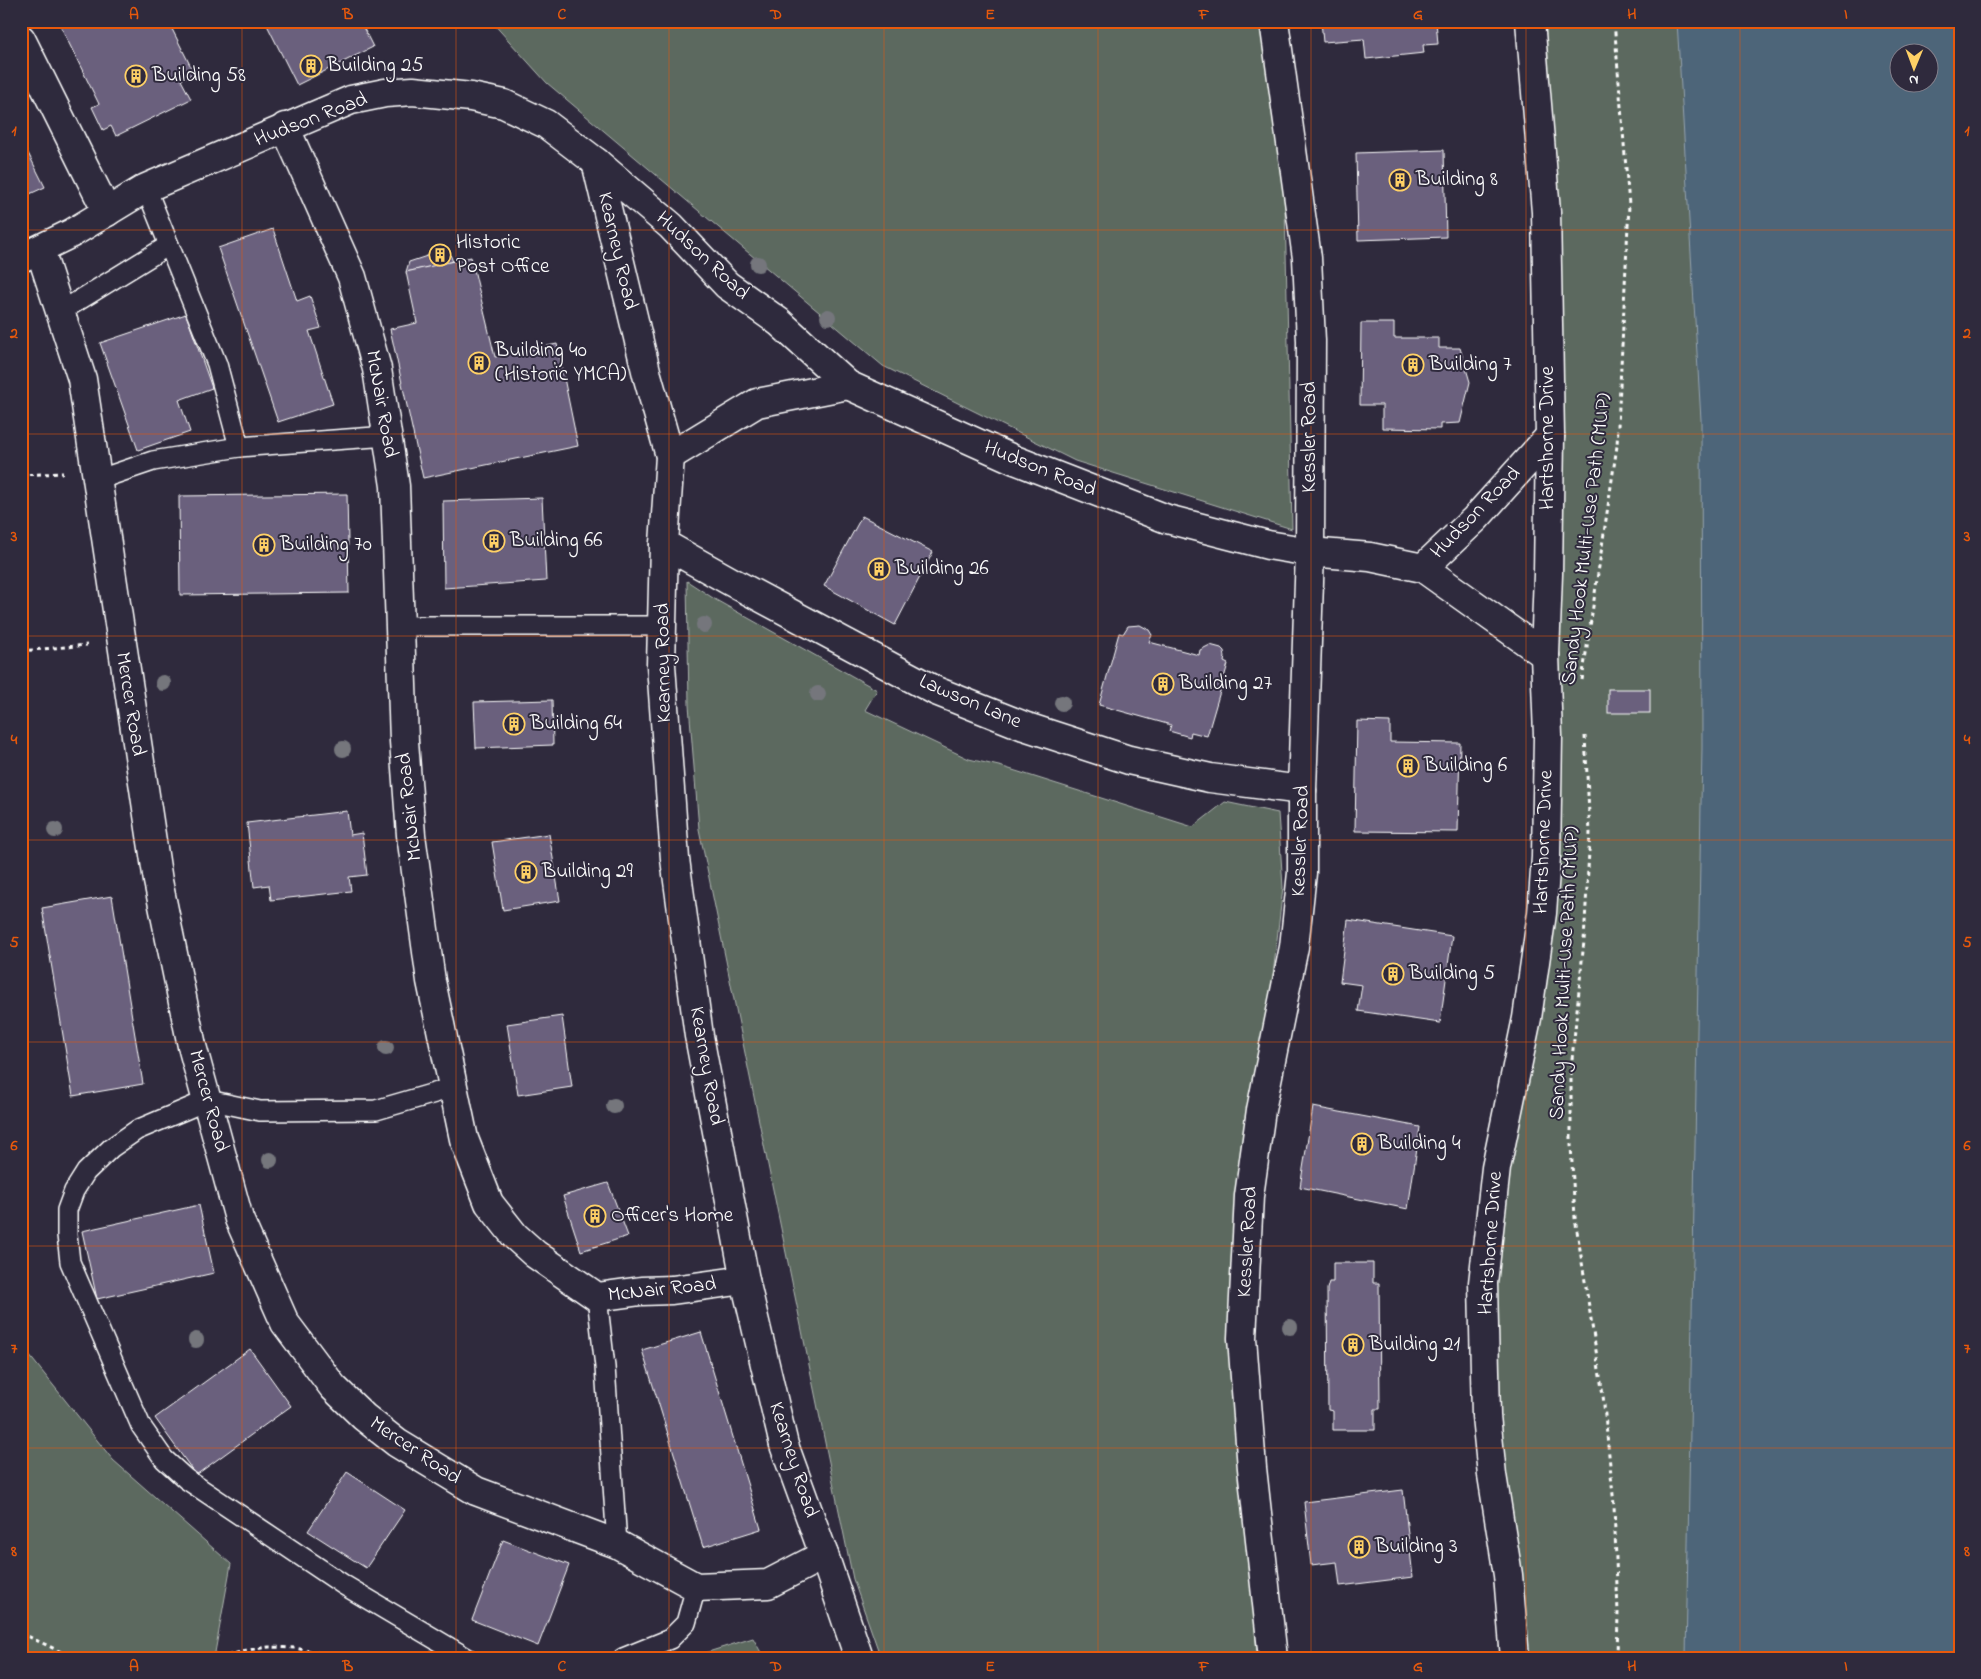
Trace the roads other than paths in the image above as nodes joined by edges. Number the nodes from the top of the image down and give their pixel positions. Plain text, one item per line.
1 (1274, 21) edge
2 (1530, 21) edge
3 (21, 39) edge
4 (285, 128) junction
5 (596, 162) junction
6 (146, 188) junction
7 (107, 212) junction
8 (169, 245) junction
9 (30, 254) edge
10 (60, 312) junction
11 (848, 385) junction
12 (388, 436) junction
13 (1550, 436) junction
14 (239, 447) junction
15 (670, 456) junction
16 (97, 476) junction
17 (664, 544) junction
18 (1310, 552) junction
19 (1423, 568) junction
20 (399, 626) junction
21 (662, 626) junction
22 (1545, 655) junction
23 (1302, 790) junction
24 (452, 1088) junction
25 (208, 1100) junction
26 (745, 1280) junction
27 (597, 1296) junction
28 (616, 1544) junction
29 (824, 1555) junction
30 (696, 1587) junction
31 (467, 1658) edge
32 (623, 1658) edge
33 (859, 1658) edge
34 (1273, 1658) edge
35 (1514, 1658) edge

1 - 18 street, Kessler Road
2 - 13 street, Hartshorne Drive
3 - 7 street
4 - 5 street, Hudson Road
4 - 6 street, Hudson Road
4 - 12 street, McNair Road
5 - 11 street, Hudson Road
5 - 15 street, Kearney Road
6 - 7 street, Hudson Road
6 - 8 lane
7 - 9 street, Hudson Road
8 - 10 lane
8 - 14 lane
9 - 10 street, Mercer Road
10 - 16 street, Mercer Road
11 - 15 street
11 - 18 street, Hudson Road
12 - 14 lane
12 - 20 street, McNair Road
13 - 19 street, Hudson Road
13 - 22 street, Hartshorne Drive
14 - 16 lane
15 - 17 street, Kearney Road
16 - 25 street, Mercer Road
17 - 21 street, Kearney Road
17 - 23 street, Lawson Lane
18 - 19 street, Hudson Road
18 - 23 street, Kessler Road
19 - 22 street, Hudson Road
20 - 21 lane
20 - 24 street, McNair Road
21 - 26 street, Kearney Road
22 - 35 street, Hartshorne Drive
23 - 34 street, Kessler Road
24 - 25 lane
24 - 27 street, McNair Road
25 - 28 street, Mercer Road
25 - 31 lane
26 - 27 street, McNair Road
26 - 29 street, Kearney Road
27 - 28 lane
28 - 30 street, Mercer Road
29 - 30 street
29 - 33 street, Kearney Road
30 - 32 lane

